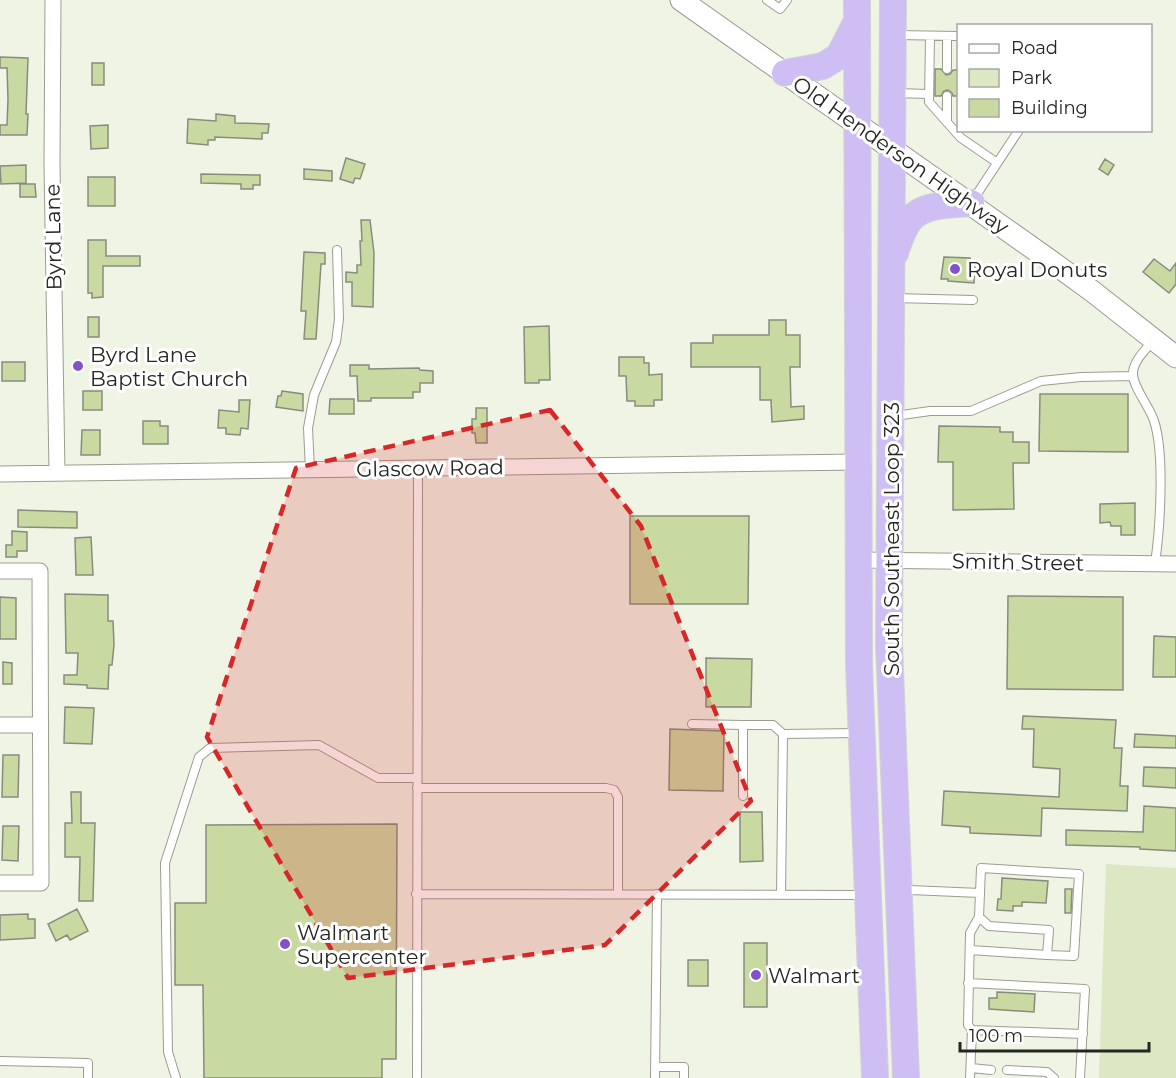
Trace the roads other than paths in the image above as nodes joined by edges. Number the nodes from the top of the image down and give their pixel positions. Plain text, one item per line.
1 (53, 0) edge
2 (681, 0) edge
3 (767, 0) edge
4 (786, 0) edge
5 (893, 0) edge
6 (857, 11) edge
7 (893, 35) junction
8 (930, 36) junction
9 (947, 36) junction
10 (957, 36) edge
11 (947, 69) dead end
12 (785, 73) junction
13 (893, 93) junction
14 (929, 93) junction
15 (947, 96) dead end
16 (947, 122) junction
17 (856, 123) junction
18 (957, 131) edge
19 (1018, 132) edge
20 (961, 134) edge
21 (893, 147) junction
22 (996, 162) junction
23 (971, 203) junction
24 (337, 250) dead end
25 (891, 264) junction
26 (891, 298) junction
27 (973, 300) dead end
28 (1155, 339) junction
29 (1176, 357) edge
30 (1133, 376) junction
31 (892, 416) junction
32 (859, 462) junction
33 (418, 468) junction
34 (310, 470) junction
35 (57, 473) junction
36 (0, 474) edge
37 (859, 560) junction
38 (889, 560) junction
39 (1155, 563) junction
40 (1176, 564) edge
41 (0, 571) edge
42 (692, 724) dead end
43 (0, 725) edge
44 (40, 725) junction
45 (743, 725) junction
46 (862, 733) junction
47 (783, 734) junction
48 (417, 778) junction
49 (417, 788) junction
50 (743, 796) dead end
51 (0, 883) edge
52 (980, 893) junction
53 (416, 894) junction
54 (618, 894) junction
55 (657, 894) junction
56 (781, 894) junction
57 (869, 894) junction
58 (900, 895) junction
59 (979, 917) junction
60 (970, 950) junction
61 (1047, 955) junction
62 (968, 983) junction
63 (972, 1030) junction
64 (1083, 1035) junction
65 (0, 1061) edge
66 (655, 1067) junction
67 (970, 1068) junction
68 (991, 1070) dead end
69 (1006, 1070) dead end
70 (88, 1078) edge
71 (176, 1078) edge
72 (417, 1078) edge
73 (655, 1078) edge
74 (684, 1078) edge
75 (875, 1078) edge
76 (906, 1078) edge
77 (970, 1078) edge
78 (1054, 1078) edge
79 (1080, 1078) edge

1 - 35 street, Byrd Lane
2 - 12 main road, Old Henderson Highway
3 - 4 lane
5 - 7 highway, South Southeast Loop 323
6 - 12 highway
6 - 17 highway, South Southeast Loop 323
7 - 8 lane
7 - 13 highway, South Southeast Loop 323
8 - 9 lane
8 - 14 lane
9 - 10 lane
9 - 11 lane
12 - 17 main road, Old Henderson Highway
13 - 14 lane
13 - 21 highway, South Southeast Loop 323
14 - 16 lane
15 - 16 lane
16 - 18 lane
17 - 21 main road, Old Henderson Highway
17 - 32 highway, South Southeast Loop 323
19 - 22 lane
20 - 22 lane
21 - 23 main road, Old Henderson Highway
21 - 25 highway, South Southeast Loop 323
22 - 23 lane
23 - 25 highway
23 - 28 main road, Old Henderson Highway
24 - 34 lane
25 - 26 highway, South Southeast Loop 323
26 - 27 lane
26 - 31 highway, South Southeast Loop 323
28 - 29 main road, Old Henderson Highway
28 - 30 lane
30 - 31 lane
30 - 39 lane
31 - 38 highway, South Southeast Loop 323
32 - 33 street, Glascow Road
32 - 37 highway, South Southeast Loop 323
33 - 34 street, Glascow Road
33 - 48 lane
34 - 35 street, Glascow Road
35 - 36 street, Glascow Road
37 - 38 street, Smith Street
37 - 46 highway, South Southeast Loop 323
38 - 39 street, Smith Street
38 - 58 highway, South Southeast Loop 323
39 - 40 street, Smith Street
41 - 44 street
42 - 45 lane
43 - 44 street
44 - 51 street
45 - 47 lane
45 - 50 lane
46 - 47 lane
46 - 57 highway, South Southeast Loop 323
47 - 56 lane
48 - 49 lane
48 - 71 lane
49 - 53 lane
49 - 54 lane
52 - 58 lane
52 - 59 lane
52 - 61 lane
53 - 54 lane
53 - 72 lane
54 - 55 lane
55 - 56 lane
55 - 66 lane
56 - 57 lane
57 - 58 highway
57 - 75 highway, South Southeast Loop 323
58 - 76 highway, South Southeast Loop 323
59 - 60 lane
59 - 61 lane
60 - 61 lane
60 - 62 lane
62 - 63 lane
62 - 64 lane
63 - 64 lane
63 - 67 lane
64 - 79 lane
65 - 70 lane
66 - 73 lane
66 - 74 lane
67 - 68 lane
67 - 77 lane
69 - 78 lane

